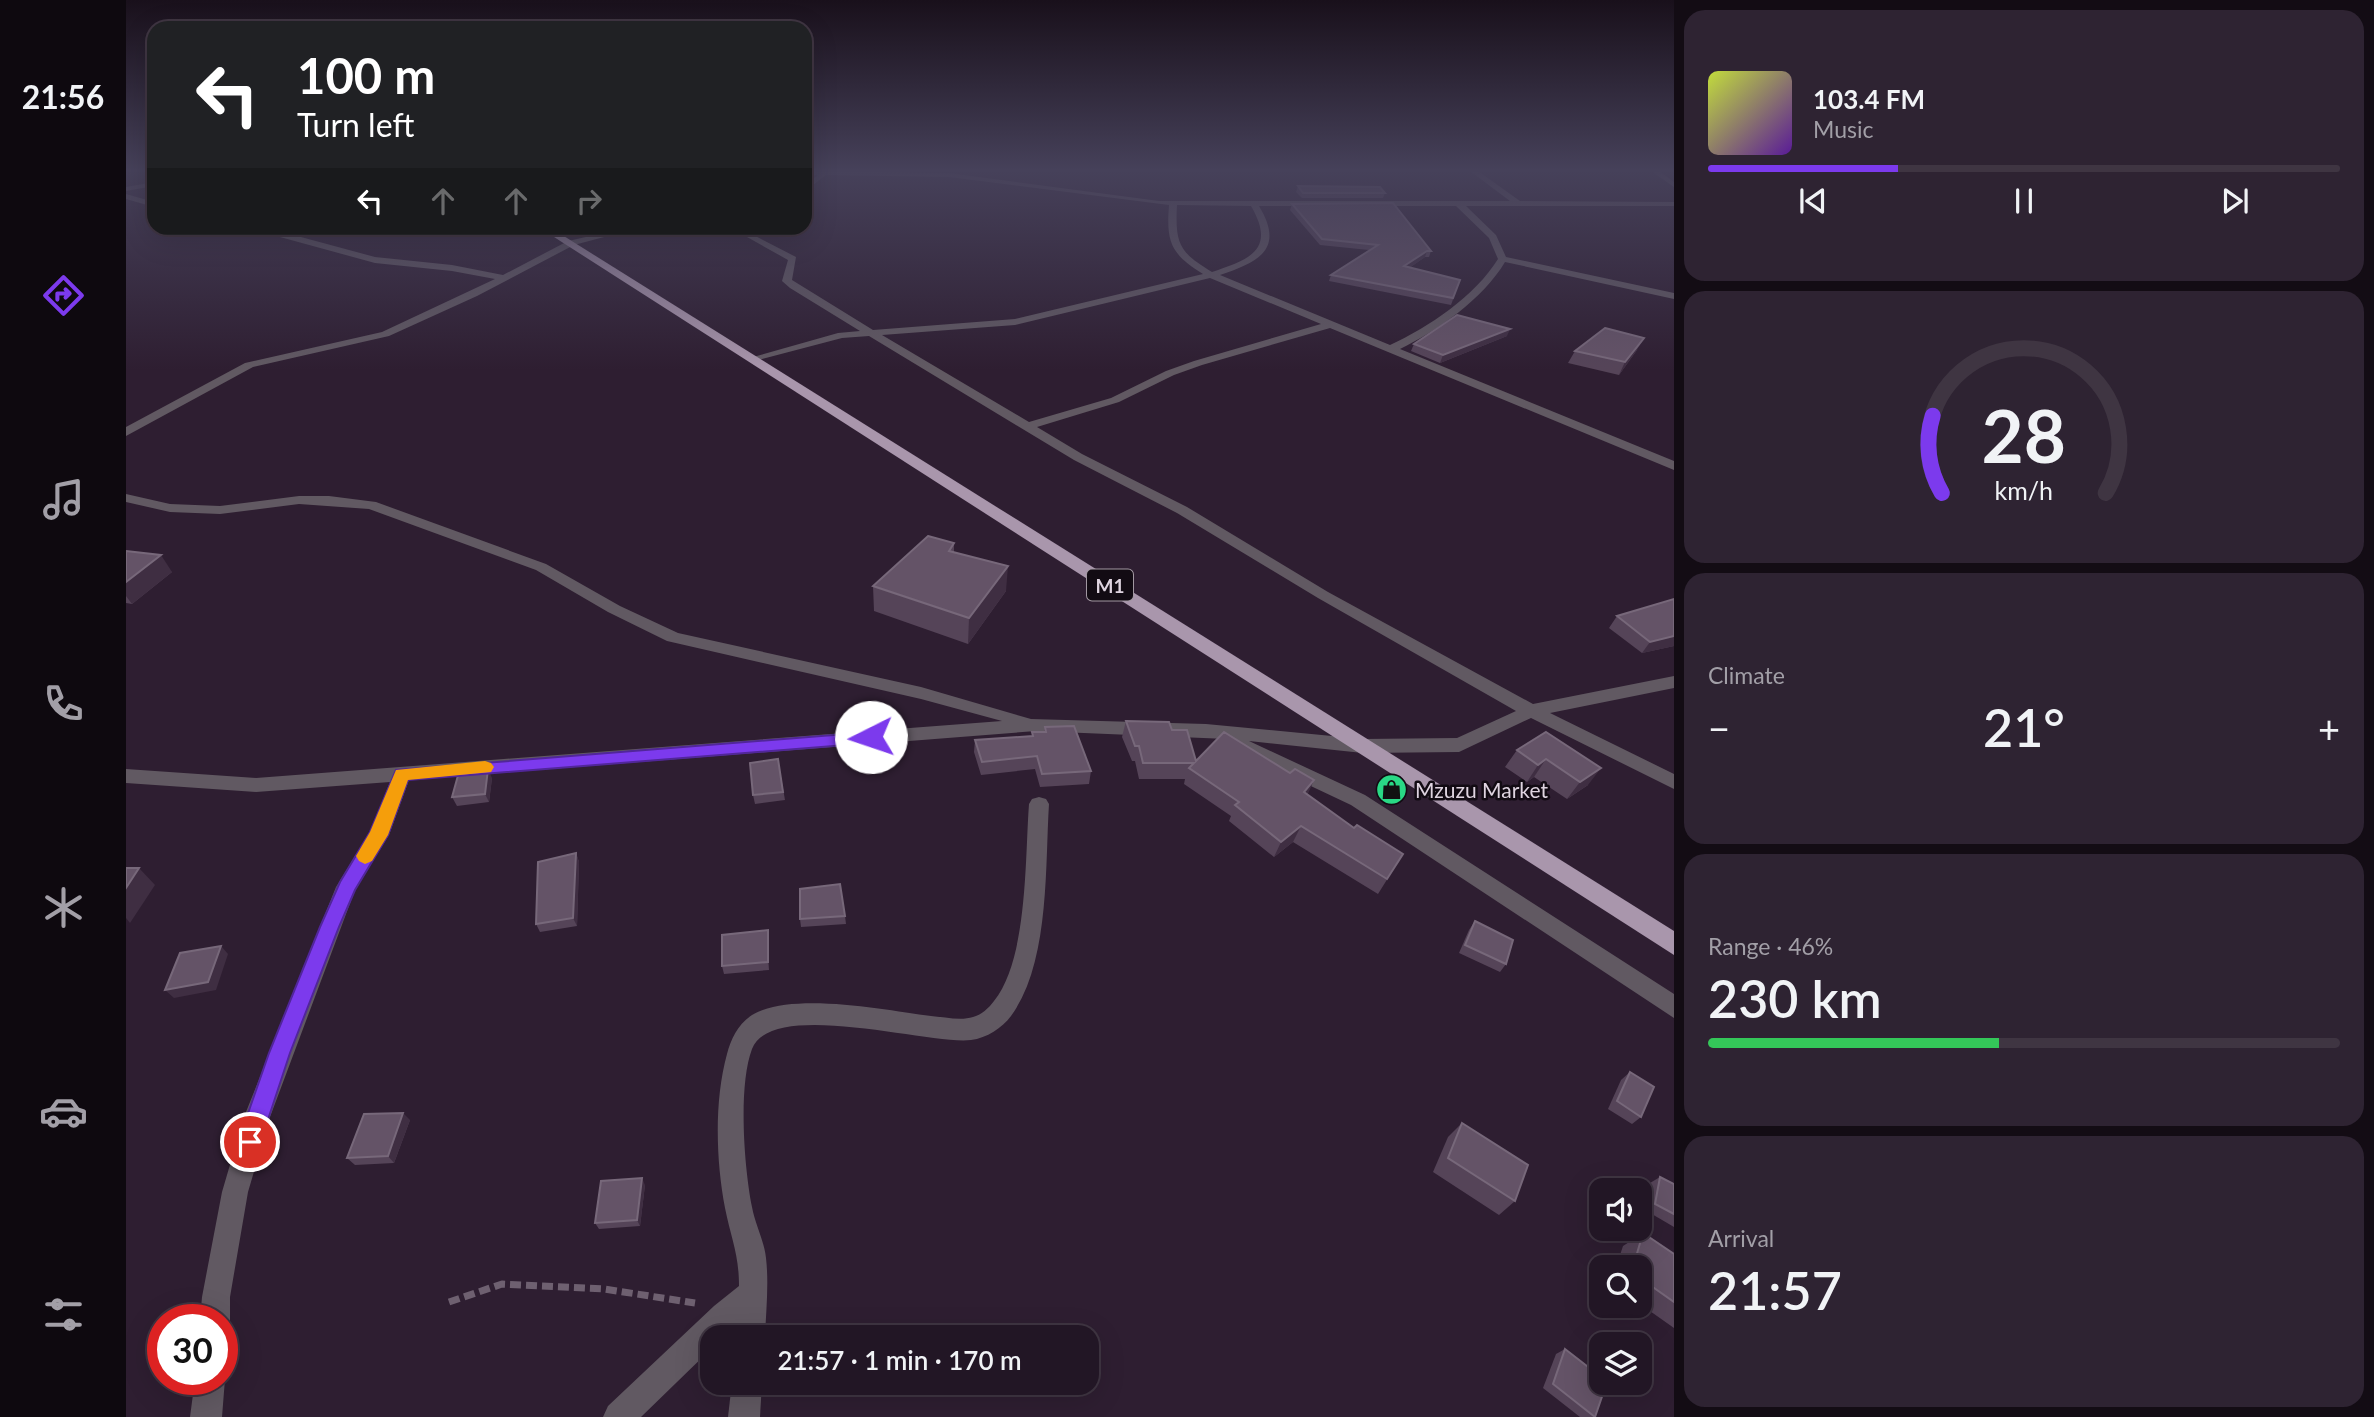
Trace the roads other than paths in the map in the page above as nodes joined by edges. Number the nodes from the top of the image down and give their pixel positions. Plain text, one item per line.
1 (291, 237) edge
2 (561, 237) edge
3 (596, 237) edge
4 (753, 237) edge
5 (1171, 237) edge
6 (1268, 237) edge
7 (1493, 237) edge
8 (571, 243) junction
9 (1502, 258) junction
10 (1210, 275) junction
11 (504, 278) junction
12 (1674, 296) edge
13 (1329, 326) junction
14 (870, 332) junction
15 (1390, 350) junction
16 (751, 359) junction
17 (1029, 426) junction
18 (126, 432) edge
19 (1674, 466) edge
20 (126, 498) edge
21 (1674, 682) edge
22 (1531, 711) junction
23 (1036, 724) junction
24 (1206, 730) junction
25 (1363, 746) junction
26 (402, 774) junction
27 (126, 776) edge
28 (1674, 782) edge
29 (1039, 804) dead end
30 (1674, 944) edge
31 (1674, 1007) edge
32 (753, 1293) junction
33 (216, 1304) edge
34 (751, 1325) edge
35 (208, 1395) edge
36 (746, 1395) edge
37 (206, 1417) edge
38 (619, 1417) edge
39 (744, 1417) edge

1 - 11 street
2 - 8 highway, M1
3 - 8 street
4 - 14 street
5 - 10 street
6 - 10 street
7 - 9 street
8 - 11 street
8 - 16 highway, M1
9 - 12 street
9 - 15 street
10 - 13 street
10 - 14 street
11 - 18 street
13 - 15 street
13 - 17 street
14 - 16 street
14 - 17 street
15 - 19 street
16 - 25 highway, M1
17 - 22 street
20 - 23 street
21 - 22 street
22 - 25 street
22 - 28 street
23 - 24 street
23 - 26 street
24 - 25 street
24 - 31 street
25 - 30 highway, M1
26 - 27 street
26 - 33 street
29 - 32 street
32 - 34 street
32 - 38 street
35 - 37 street
36 - 39 street

